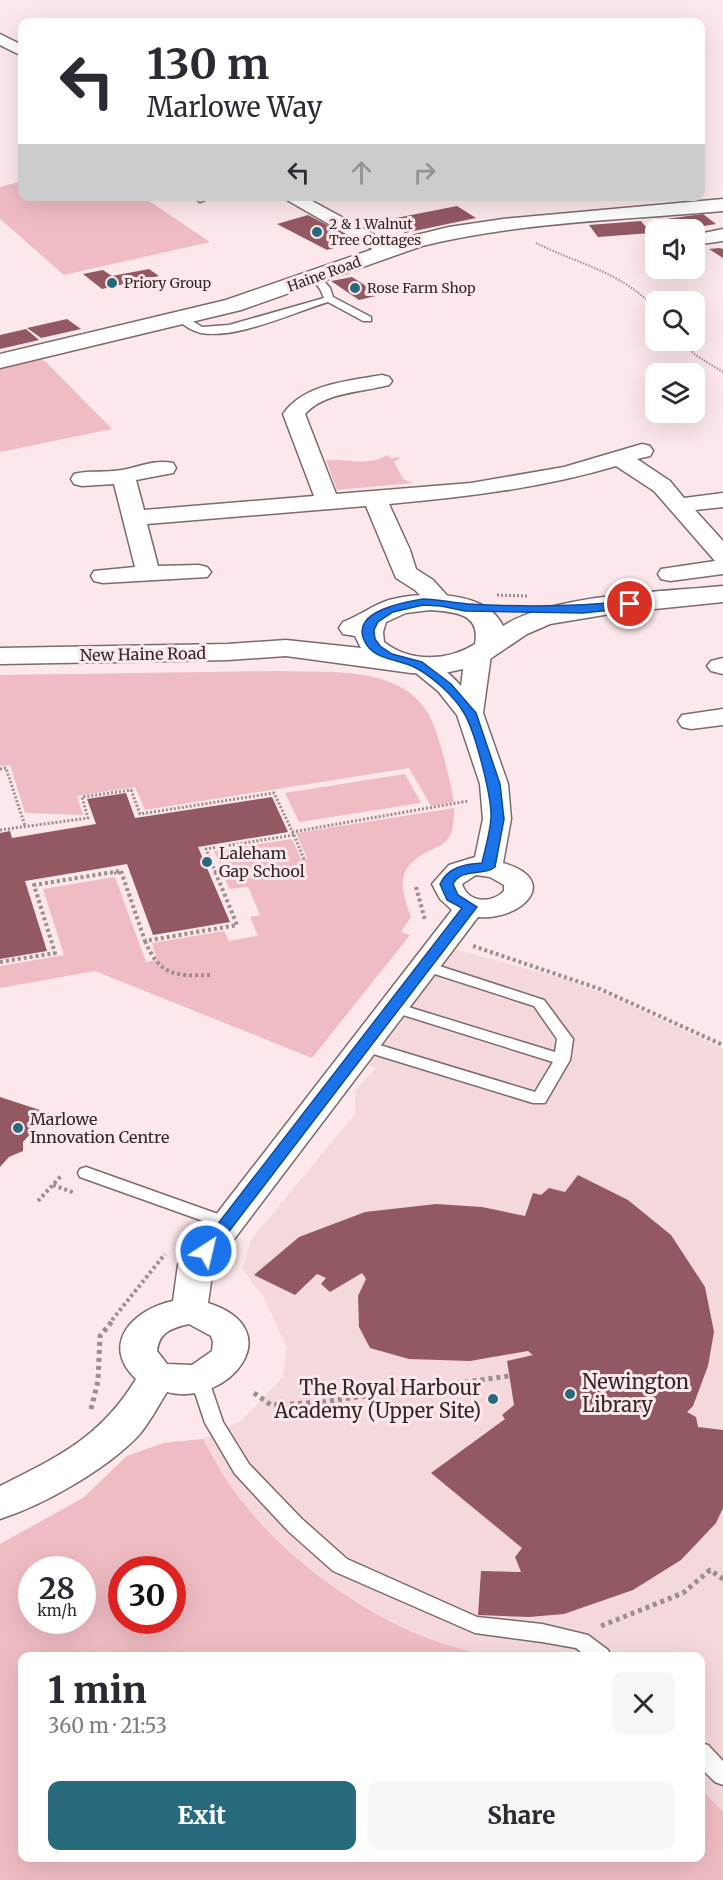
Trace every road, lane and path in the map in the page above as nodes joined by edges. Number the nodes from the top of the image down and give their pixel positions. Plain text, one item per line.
1 (0, 39) edge
2 (18, 49) edge
3 (298, 201) edge
4 (723, 205) edge
5 (503, 225) junction
6 (723, 235) edge
7 (705, 239) edge
8 (388, 250) junction
9 (316, 277) junction
10 (645, 298) edge
11 (329, 299) junction
12 (182, 319) junction
13 (367, 319) dead end
14 (690, 351) edge
15 (0, 361) edge
16 (723, 372) edge
17 (382, 381) dead end
18 (642, 451) dead end
19 (620, 458) junction
20 (165, 468) dead end
21 (124, 477) junction
22 (82, 479) dead end
23 (375, 499) junction
24 (723, 500) edge
25 (327, 501) junction
26 (680, 505) junction
27 (134, 518) junction
28 (723, 556) edge
29 (723, 567) edge
30 (199, 572) dead end
31 (148, 573) junction
32 (405, 573) junction
33 (670, 574) dead end
34 (103, 576) dead end
35 (723, 594) edge
36 (453, 605) junction
37 (583, 610) junction
38 (381, 615) junction
39 (286, 648) junction
40 (483, 650) junction
41 (0, 656) edge
42 (411, 663) junction
43 (470, 713) junction
44 (723, 717) edge
45 (691, 721) dead end
46 (0, 769) edge
47 (470, 792) dead end
48 (25, 826) junction
49 (0, 830) edge
50 (293, 833) junction
51 (304, 859) dead end
52 (488, 867) junction
53 (417, 878) dead end
54 (470, 907) junction
55 (145, 941) junction
56 (462, 941) junction
57 (0, 963) edge
58 (424, 966) junction
59 (210, 975) dead end
60 (392, 1007) junction
61 (723, 1045) edge
62 (363, 1046) junction
63 (562, 1060) junction
64 (86, 1173) dead end
65 (60, 1176) dead end
66 (38, 1202) dead end
67 (226, 1223) junction
68 (189, 1311) junction
69 (158, 1375) junction
70 (509, 1376) dead end
71 (199, 1378) junction
72 (254, 1394) dead end
73 (0, 1504) edge
74 (723, 1579) edge
75 (581, 1641) junction
76 (596, 1652) edge
77 (705, 1757) edge
78 (723, 1774) edge

1 - 2 street
3 - 8 street
4 - 5 main road, Haine Road
5 - 8 main road, Haine Road
5 - 10 path
6 - 7 street
8 - 9 main road, Haine Road
9 - 11 lane
9 - 12 main road, Haine Road
11 - 12 lane
11 - 13 lane
12 - 15 main road, Haine Road
14 - 16 path
17 - 25 street
18 - 19 street
19 - 23 street
19 - 26 street
20 - 21 street
21 - 22 street
21 - 27 street
23 - 25 street
23 - 32 street
24 - 26 street
25 - 27 street
26 - 28 street
27 - 31 street
29 - 33 street
30 - 31 street
31 - 34 street
32 - 36 street
32 - 38 street
35 - 37 main road, New Haine Road
36 - 37 main road, New Haine Road
36 - 38 main road, New Haine Road
36 - 40 main road
37 - 40 main road, New Haine Road
38 - 39 main road, New Haine Road
38 - 42 main road, New Haine Road
39 - 41 main road, New Haine Road
39 - 42 main road, New Haine Road
40 - 42 main road, New Haine Road
40 - 43 street
42 - 43 street
43 - 52 street
44 - 45 street
46 - 48 path
47 - 50 path
48 - 49 path
48 - 50 path
50 - 51 path
50 - 55 path
52 - 54 street
52 - 54 street
53 - 56 path
54 - 56 street
55 - 57 path
55 - 59 path
56 - 58 street
56 - 61 path
58 - 60 street
58 - 63 lane
60 - 62 street
60 - 63 lane
62 - 63 lane
62 - 67 street
64 - 67 lane
65 - 66 path
67 - 68 street
68 - 69 street
68 - 71 street
69 - 71 street
69 - 73 street
70 - 72 path
71 - 75 lane
74 - 75 path
75 - 76 lane
77 - 78 lane

